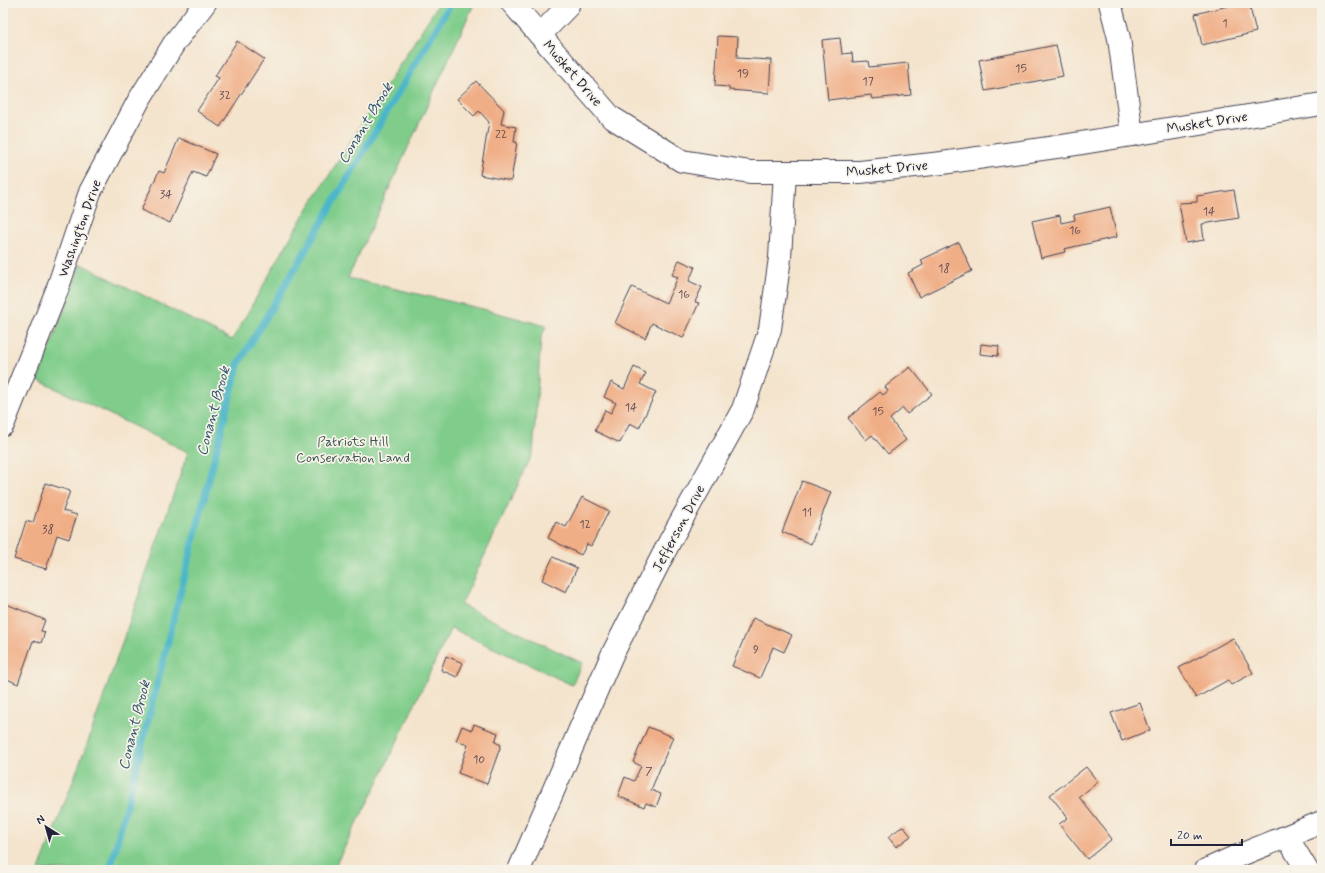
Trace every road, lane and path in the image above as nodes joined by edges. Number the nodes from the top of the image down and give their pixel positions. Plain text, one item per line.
1 (206, 3) edge
2 (512, 3) edge
3 (1110, 3) edge
4 (568, 6) dead end
5 (540, 35) junction
6 (1322, 104) edge
7 (1132, 135) junction
8 (785, 172) junction
9 (3, 425) edge
10 (1322, 822) edge
11 (1287, 837) junction
12 (519, 870) edge
13 (1206, 870) edge
14 (1307, 870) edge

1 - 9 street, Washington Drive
2 - 5 street, Musket Drive
3 - 7 street
4 - 5 street
5 - 8 street, Musket Drive
6 - 7 street, Musket Drive
7 - 8 street, Musket Drive
8 - 12 street, Jefferson Drive
10 - 11 street
11 - 13 street
11 - 14 street

